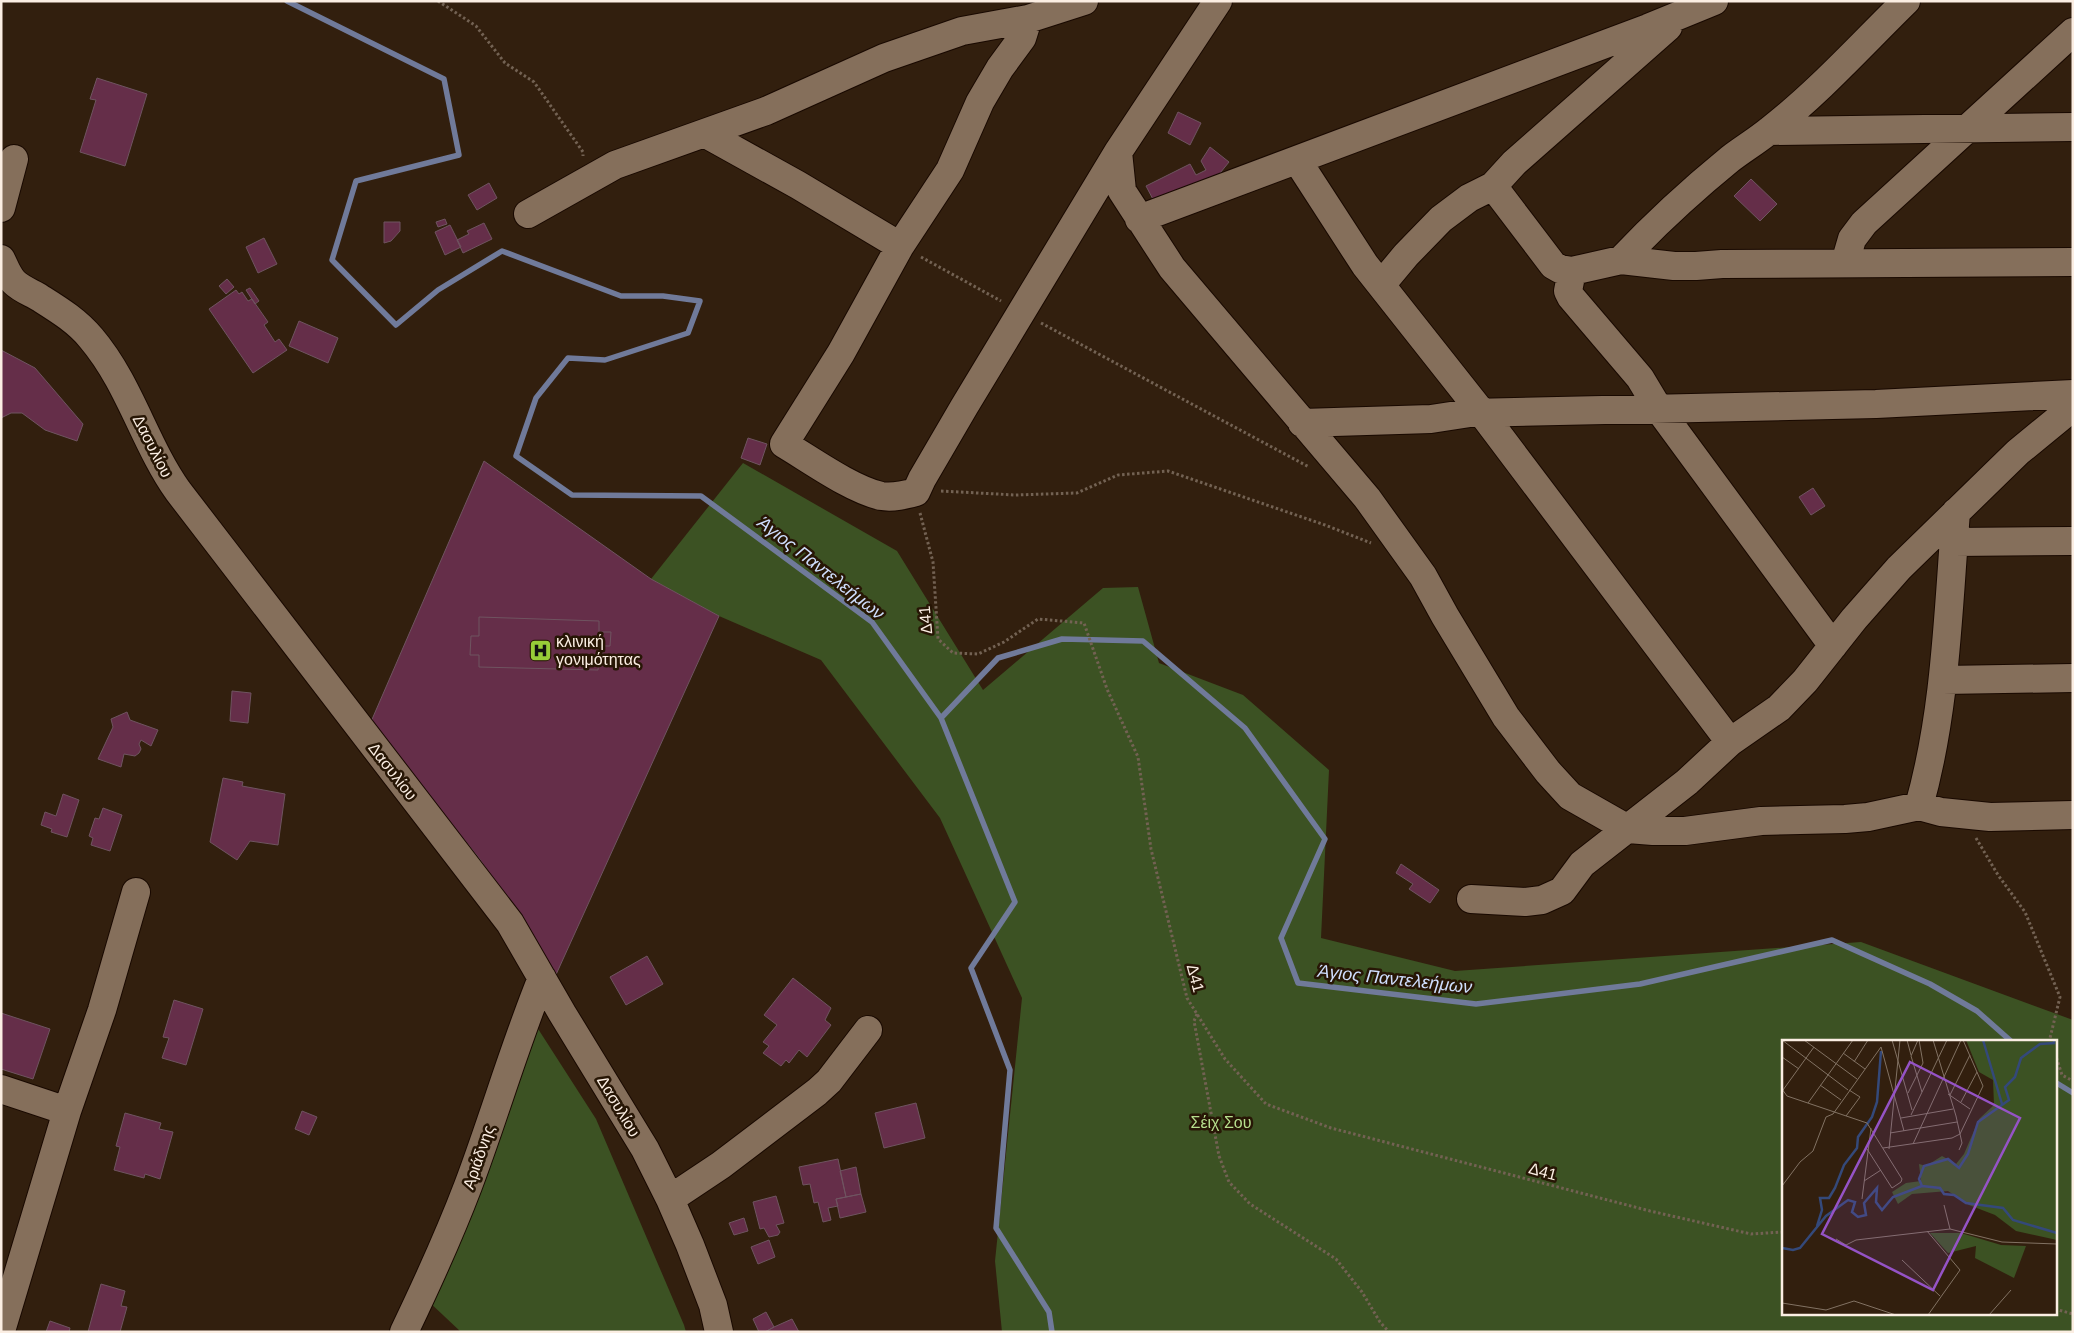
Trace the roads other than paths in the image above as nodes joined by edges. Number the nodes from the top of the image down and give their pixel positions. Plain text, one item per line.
1 (1084, 1) edge
2 (1218, 1) edge
3 (1714, 1) edge
4 (1906, 1) edge
5 (1689, 8) edge
6 (1028, 19) junction
7 (2073, 32) edge
8 (2073, 127) edge
9 (1965, 129) junction
10 (1770, 131) junction
11 (706, 134) junction
12 (1118, 152) junction
13 (14, 160) dead end
14 (1296, 160) junction
15 (1493, 186) junction
16 (1, 208) edge
17 (528, 214) dead end
18 (1139, 219) junction
19 (900, 246) junction
20 (1, 259) edge
21 (1621, 260) junction
22 (2073, 262) edge
23 (1845, 263) junction
24 (1572, 272) junction
25 (1381, 286) junction
26 (2073, 394) edge
27 (2073, 407) edge
28 (1658, 408) junction
29 (1482, 413) junction
30 (1302, 423) junction
31 (1956, 512) junction
32 (2073, 541) edge
33 (1954, 542) junction
34 (1833, 646) junction
35 (2073, 678) edge
36 (1943, 680) junction
37 (1730, 742) junction
38 (1919, 806) junction
39 (2073, 815) edge
40 (1628, 828) junction
41 (136, 892) dead end
42 (1471, 899) dead end
43 (542, 978) junction
44 (868, 1030) dead end
45 (1, 1089) edge
46 (67, 1111) junction
47 (670, 1199) junction
48 (1, 1332) edge
49 (404, 1332) edge
50 (719, 1332) edge

1 - 6 street
2 - 12 street
3 - 5 street
4 - 10 street
5 - 14 street
5 - 15 street
6 - 11 street
6 - 19 street
7 - 9 street
8 - 9 street
9 - 10 street
9 - 23 street
10 - 21 street
11 - 17 street
11 - 19 street
12 - 18 street
12 - 19 street
13 - 16 street
14 - 18 street
14 - 25 street
15 - 24 street
15 - 25 street
18 - 30 street
20 - 43 street, Δασυλίου
21 - 23 street
21 - 24 street
22 - 23 street
24 - 28 street
25 - 29 street
26 - 28 street
27 - 31 street
28 - 29 street
28 - 34 street
29 - 30 street
29 - 37 street
30 - 40 street
31 - 33 street
31 - 34 street
32 - 33 street
33 - 36 street
34 - 37 street
35 - 36 street
36 - 38 street
37 - 40 street
38 - 39 street
38 - 40 street
40 - 42 street
41 - 46 street
43 - 47 street, Δασυλίου
43 - 49 street, Αριάδνης
44 - 47 street
45 - 46 street
46 - 48 street
47 - 50 street, Δασυλίου

